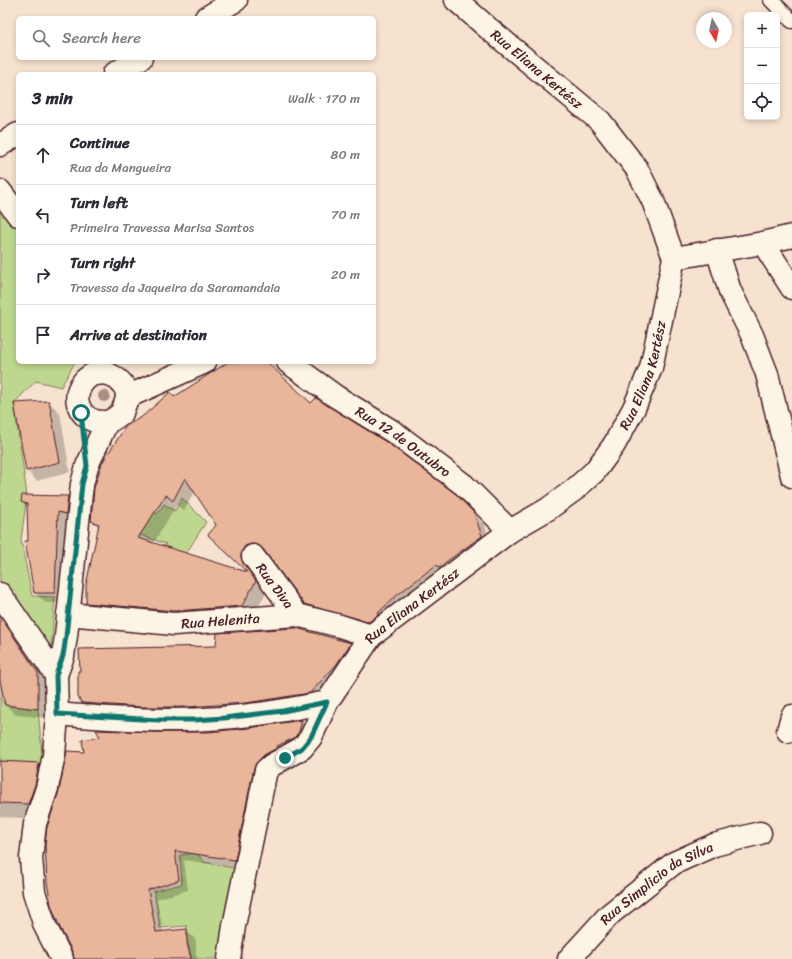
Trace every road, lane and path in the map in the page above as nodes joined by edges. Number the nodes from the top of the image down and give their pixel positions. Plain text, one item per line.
1 (236, 0) edge
2 (456, 0) edge
3 (771, 0) edge
4 (209, 16) edge
5 (792, 21) edge
6 (138, 60) edge
7 (117, 72) edge
8 (16, 135) edge
9 (0, 145) edge
10 (0, 191) edge
11 (16, 212) edge
12 (792, 236) edge
13 (763, 243) junction
14 (716, 250) junction
15 (674, 258) junction
16 (792, 288) edge
17 (200, 364) edge
18 (291, 364) edge
19 (105, 368) edge
20 (127, 396) junction
21 (81, 413) junction
22 (107, 422) junction
23 (87, 466) junction
24 (792, 476) edge
25 (510, 531) junction
26 (253, 556) dead end
27 (0, 594) edge
28 (68, 614) junction
29 (297, 615) junction
30 (371, 636) junction
31 (56, 675) junction
32 (327, 702) junction
33 (57, 714) junction
34 (760, 834) dead end
35 (62, 959) edge
36 (229, 959) edge
37 (569, 959) edge

1 - 4 street
2 - 15 street, Rua Eliana Kertész
3 - 5 lane
6 - 7 street
8 - 9 street
10 - 11 street
12 - 13 street
13 - 14 street
13 - 16 street
14 - 15 street
14 - 24 street
15 - 25 street, Rua Eliana Kertész
17 - 20 street
18 - 25 street, Rua 12 de Outubro
19 - 20 street
19 - 21 street
20 - 22 street
21 - 22 street
21 - 23 street
22 - 23 street
23 - 28 street
25 - 30 street, Rua Eliana Kertész
26 - 29 street, Rua Diva
27 - 31 street
28 - 29 street, Rua Helenita
28 - 31 street
29 - 30 street, Rua Helenita
30 - 32 street, Rua Eliana Kertész
31 - 33 street
32 - 33 street
32 - 36 street, Rua Eliana Kertész
33 - 35 street
34 - 37 street, Rua Simplicio da Silva

